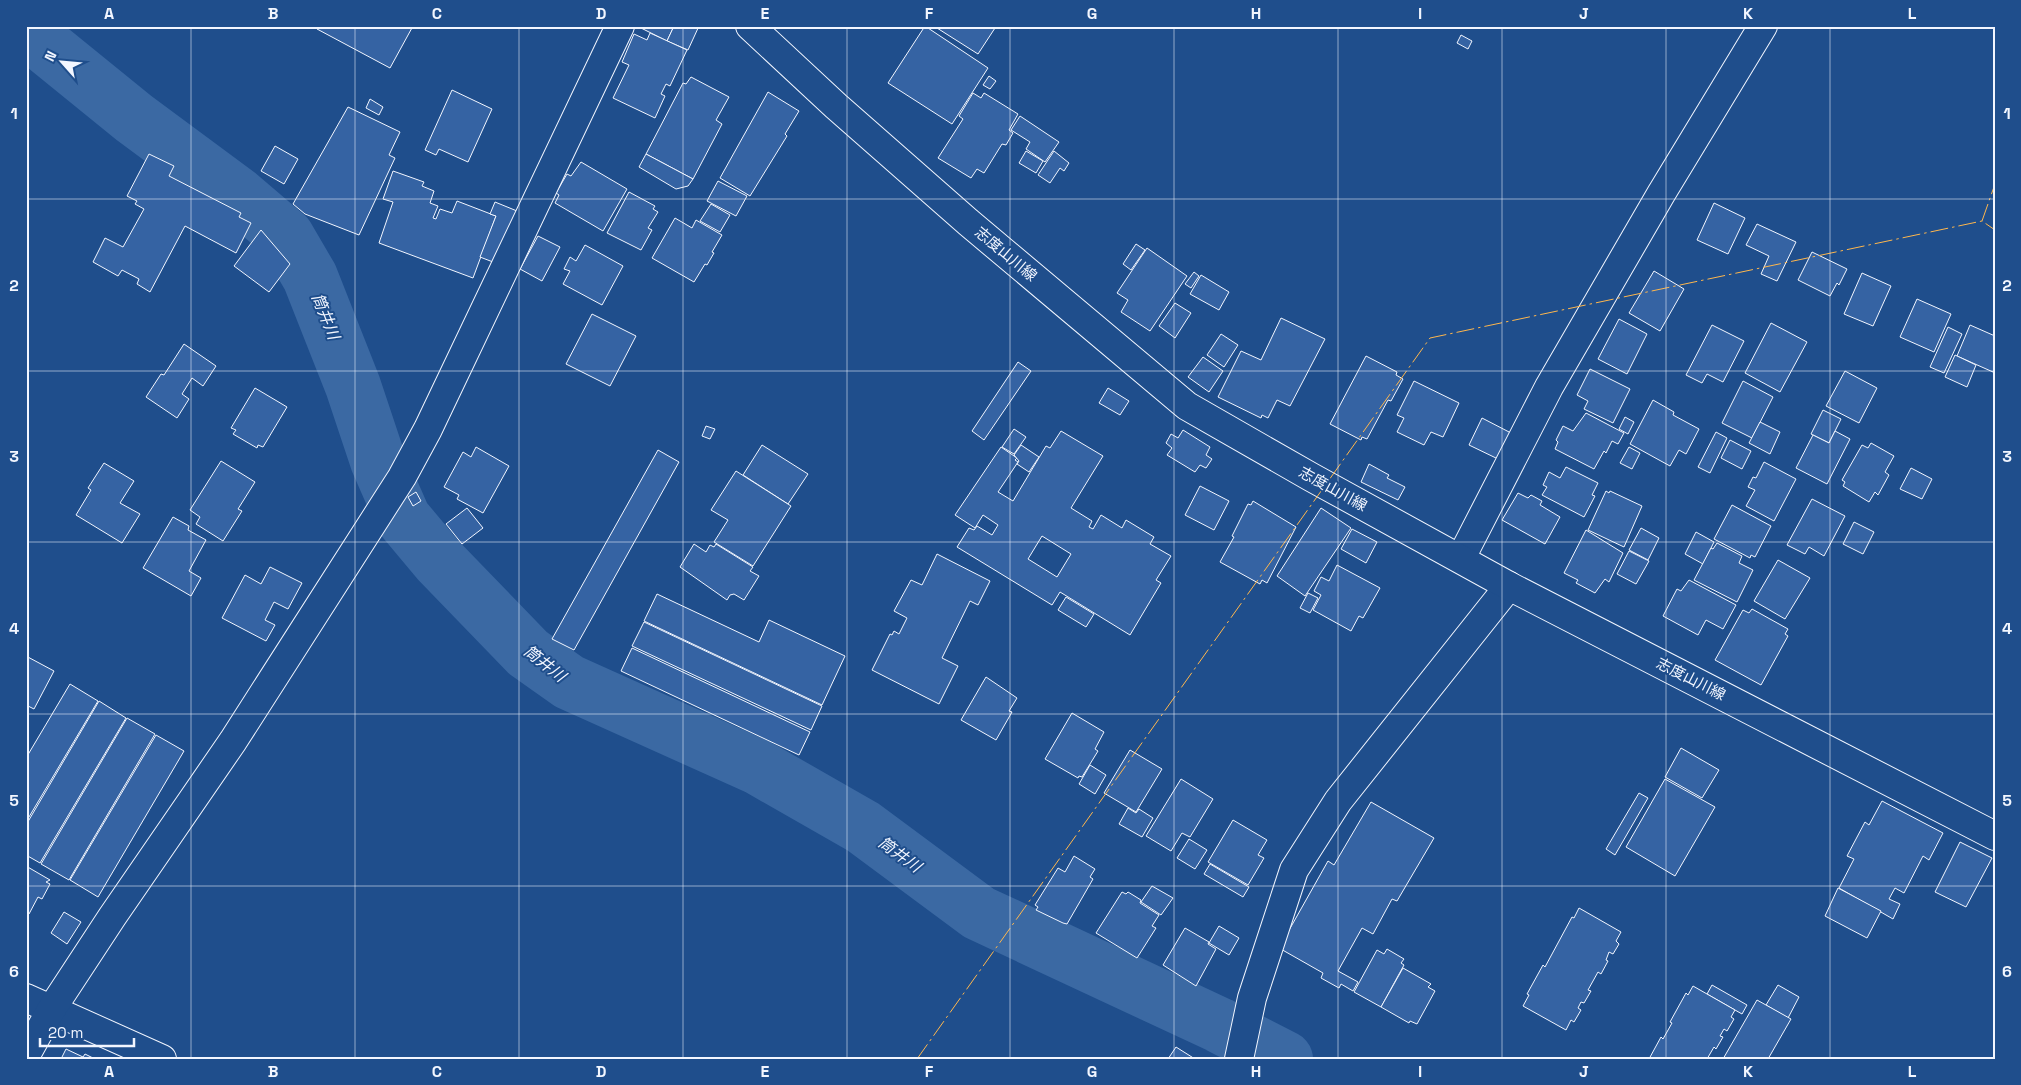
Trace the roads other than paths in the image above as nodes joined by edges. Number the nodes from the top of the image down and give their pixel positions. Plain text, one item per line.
1 (620, 26) edge
2 (750, 26) edge
3 (1764, 26) edge
4 (1461, 558) junction
5 (1509, 586) junction
6 (1995, 836) edge
7 (26, 998) edge
8 (51, 1010) junction
9 (26, 1055) edge
10 (162, 1059) edge
11 (1239, 1059) edge

1 - 8 street
2 - 4 street, 志度山川線
3 - 4 street
4 - 5 street, 志度山川線
5 - 6 street, 志度山川線
5 - 11 street
7 - 8 street
8 - 9 street
8 - 10 street

